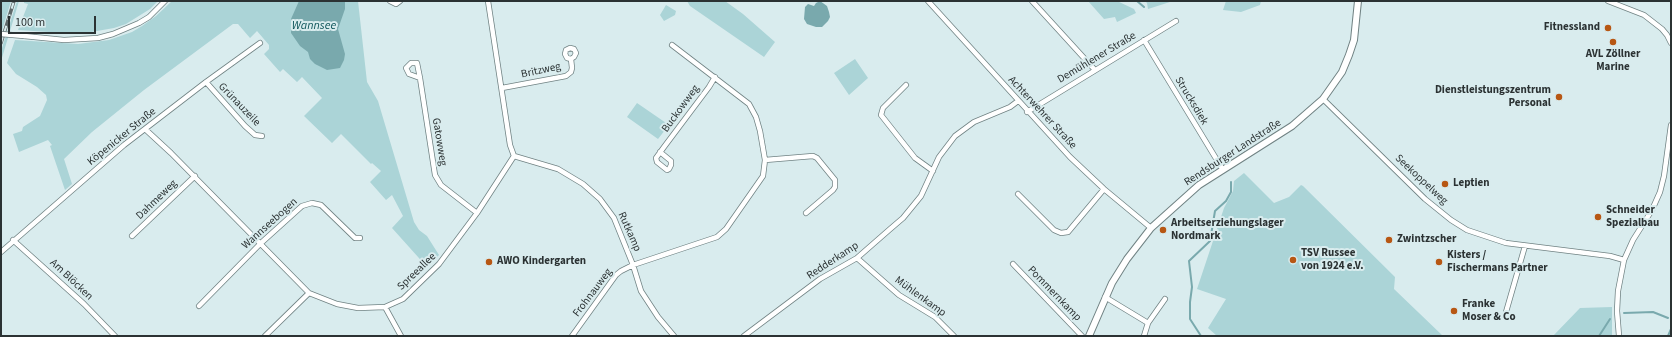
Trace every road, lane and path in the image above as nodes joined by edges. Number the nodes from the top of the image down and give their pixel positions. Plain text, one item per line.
1 (165, 1) edge
2 (390, 1) edge
3 (400, 1) edge
4 (488, 1) edge
5 (928, 1) edge
6 (1032, 1) edge
7 (1358, 1) edge
8 (1608, 1) edge
9 (1176, 21) dead end
10 (1, 34) edge
11 (1144, 40) junction
12 (260, 43) dead end
13 (1671, 43) edge
14 (672, 45) dead end
15 (571, 59) dead end
16 (1095, 70) junction
17 (715, 77) junction
18 (420, 78) dead end
19 (206, 82) junction
20 (906, 86) dead end
21 (502, 88) junction
22 (1322, 99) junction
23 (1018, 101) junction
24 (1027, 112) junction
25 (1671, 125) edge
26 (145, 129) junction
27 (262, 136) dead end
28 (660, 152) dead end
29 (514, 156) junction
30 (765, 160) junction
31 (933, 170) junction
32 (1223, 170) junction
33 (195, 176) junction
34 (1104, 189) junction
35 (1018, 194) dead end
36 (478, 213) junction
37 (806, 213) dead end
38 (1151, 228) junction
39 (132, 236) dead end
40 (360, 238) dead end
41 (13, 240) junction
42 (261, 243) junction
43 (1525, 246) junction
44 (1, 252) edge
45 (857, 258) junction
46 (1624, 260) junction
47 (1013, 264) dead end
48 (633, 265) junction
49 (309, 293) junction
50 (1105, 297) junction
51 (1165, 299) dead end
52 (198, 306) dead end
53 (385, 307) junction
54 (1506, 312) dead end
55 (1148, 323) junction
56 (115, 336) edge
57 (265, 336) edge
58 (401, 336) edge
59 (572, 336) edge
60 (674, 336) edge
61 (744, 336) edge
62 (954, 336) edge
63 (1082, 336) edge
64 (1089, 336) edge
65 (1144, 336) edge
66 (1619, 336) edge

1 - 10 street, bridge
2 - 3 street
4 - 21 street
5 - 23 street, Achterwehrer Straße
6 - 16 street
7 - 22 street, Rendsburger Landstraße
8 - 13 street
9 - 11 street, Demühlener Straße
11 - 16 street, Demühlener Straße
11 - 32 street, Strucksdiek
12 - 19 street, Köpenicker Straße
14 - 17 street
15 - 21 street, Britzweg
16 - 24 street, Demühlener Straße
17 - 28 street, Buckowweg
17 - 30 street
18 - 36 street, Gatowweg
19 - 26 street, Köpenicker Straße
19 - 27 street, Grünauzeile
20 - 31 street
21 - 29 street
22 - 32 street, Rendsburger Landstraße
22 - 43 street, Seekoppelweg
23 - 24 street, Achterwehrer Straße
23 - 31 street, Redderkamp
24 - 34 street, Achterwehrer Straße
25 - 46 street
26 - 33 street, Spreeallee
26 - 41 street, Köpenicker Straße
29 - 36 street, Spreeallee
29 - 48 street, Rutkamp
30 - 37 street
30 - 48 street, Frohnauweg
31 - 45 street, Redderkamp
32 - 38 street, Rendsburger Landstraße
33 - 39 street, Dahmeweg
33 - 42 street, Spreeallee
34 - 35 street
34 - 38 street, Achterwehrer Straße
36 - 53 street, Spreeallee
38 - 50 street, Rendsburger Landstraße
40 - 42 street, Wannseebogen
41 - 44 street, Köpenicker Straße
41 - 56 street, Am Blöcken
42 - 49 street, Spreeallee
42 - 52 street, Wannseebogen
43 - 46 street, Seekoppelweg
43 - 54 street
45 - 61 street, Redderkamp
45 - 62 street, Mühlenkamp
46 - 66 street
47 - 63 street, Pommernkamp
48 - 59 street, Frohnauweg
48 - 60 street, Rutkamp
49 - 53 street, Spreeallee
49 - 57 street
50 - 55 street
50 - 64 street, Rendsburger Landstraße
51 - 55 street
53 - 58 street
55 - 65 street

